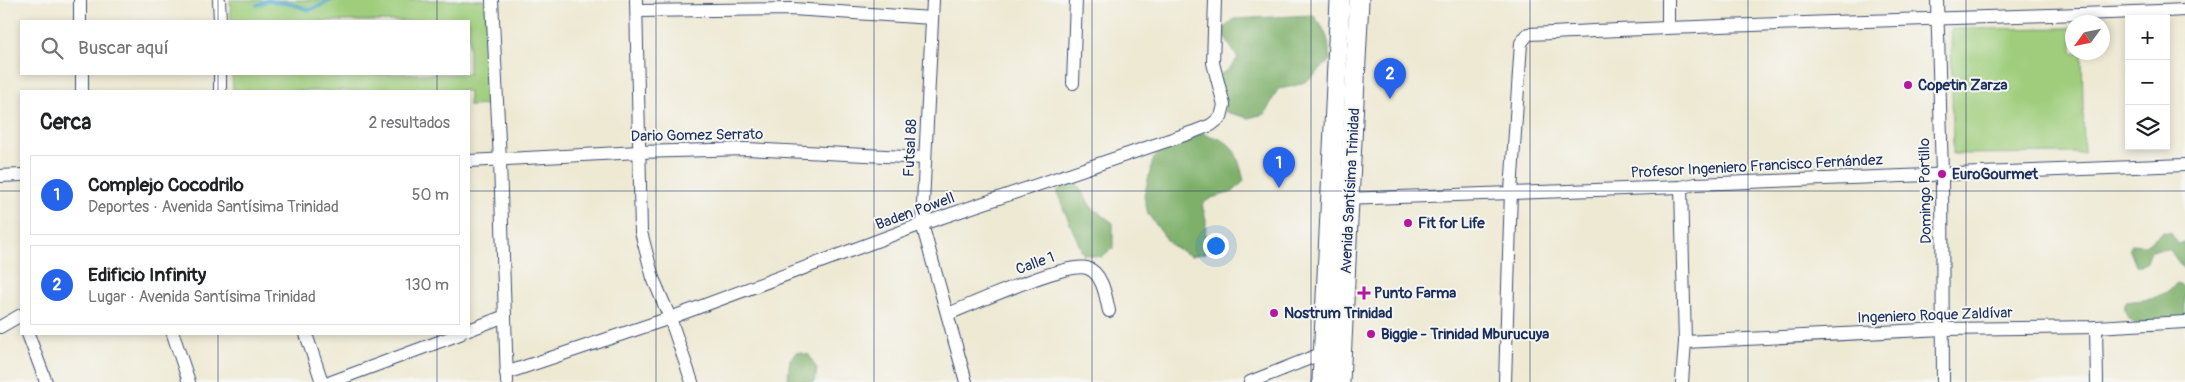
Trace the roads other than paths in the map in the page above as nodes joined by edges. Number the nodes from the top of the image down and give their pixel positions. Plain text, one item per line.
1 (80, 0) edge
2 (219, 0) edge
3 (492, 0) edge
4 (933, 0) edge
5 (1076, 0) edge
6 (1215, 0) edge
7 (1340, 0) edge
8 (1359, 0) edge
9 (1668, 0) edge
10 (1937, 0) edge
11 (636, 5) edge
12 (2185, 10) edge
13 (932, 18) junction
14 (80, 20) edge
15 (220, 20) edge
16 (1937, 20) junction
17 (1668, 27) junction
18 (1347, 44) junction
19 (82, 75) edge
20 (220, 75) edge
21 (1073, 83) dead end
22 (82, 90) edge
23 (220, 90) edge
24 (639, 152) junction
25 (926, 158) junction
26 (500, 161) junction
27 (470, 162) edge
28 (2185, 166) edge
29 (1942, 174) junction
30 (20, 175) edge
31 (0, 176) edge
32 (1681, 187) junction
33 (1511, 191) junction
34 (1340, 199) junction
35 (922, 224) junction
36 (1109, 311) dead end
37 (948, 314) junction
38 (20, 316) edge
39 (505, 316) junction
40 (670, 318) junction
41 (2185, 322) edge
42 (0, 327) edge
43 (2096, 327) junction
44 (1943, 329) junction
45 (470, 330) edge
46 (28, 335) edge
47 (173, 335) edge
48 (306, 335) edge
49 (447, 336) edge
50 (1685, 342) junction
51 (1333, 353) junction
52 (506, 377) edge
53 (46, 382) edge
54 (189, 382) edge
55 (322, 382) edge
56 (331, 382) edge
57 (692, 382) edge
58 (966, 382) edge
59 (1250, 382) edge
60 (1322, 382) edge
61 (1340, 382) edge
62 (1505, 382) edge
63 (1682, 382) edge
64 (1943, 382) edge
65 (2096, 382) edge

1 - 14 street
2 - 15 street
3 - 26 street
4 - 13 street, Futsal 88
5 - 21 street
6 - 35 street, Baden Powell
7 - 18 main road, Avenida Santísima Trinidad
8 - 18 main road, Avenida Santísima Trinidad
9 - 17 street
10 - 16 street, Domingo Portillo
11 - 13 street
11 - 24 street
12 - 16 street
13 - 25 street, Futsal 88
16 - 17 street
16 - 29 street, Domingo Portillo
17 - 33 street
18 - 34 main road, Avenida Santísima Trinidad
19 - 22 street
20 - 23 street
24 - 25 street, Dario Gomez Serrato
24 - 26 street, Dario Gomez Serrato
24 - 40 street
25 - 35 street, Futsal 88
26 - 27 street, Dario Gomez Serrato
26 - 39 street
28 - 29 street, Profesor Ingeniero Francisco Fernández
29 - 32 street, Profesor Ingeniero Francisco Fernández
29 - 44 street, Domingo Portillo
30 - 31 street
32 - 33 street, Profesor Ingeniero Francisco Fernández
32 - 50 street
33 - 34 street, Profesor Ingeniero Francisco Fernández
33 - 62 street
34 - 51 main road, Avenida Santísima Trinidad
35 - 37 street, Futsal 88
35 - 40 street, Baden Powell
36 - 37 street, Calle 1
37 - 58 street, Futsal 88
38 - 42 street
39 - 45 street
39 - 52 street
40 - 52 street, Baden Powell
40 - 57 street
41 - 43 street, Ingeniero Roque Zaldívar
43 - 44 street, Ingeniero Roque Zaldívar
43 - 65 street
44 - 50 street, Ingeniero Roque Zaldívar
44 - 64 street, Domingo Portillo
46 - 53 street
47 - 54 street
48 - 55 street
49 - 56 street
50 - 63 street
51 - 59 street
51 - 60 main road, Avenida Santísima Trinidad
51 - 61 main road, Avenida Santísima Trinidad

